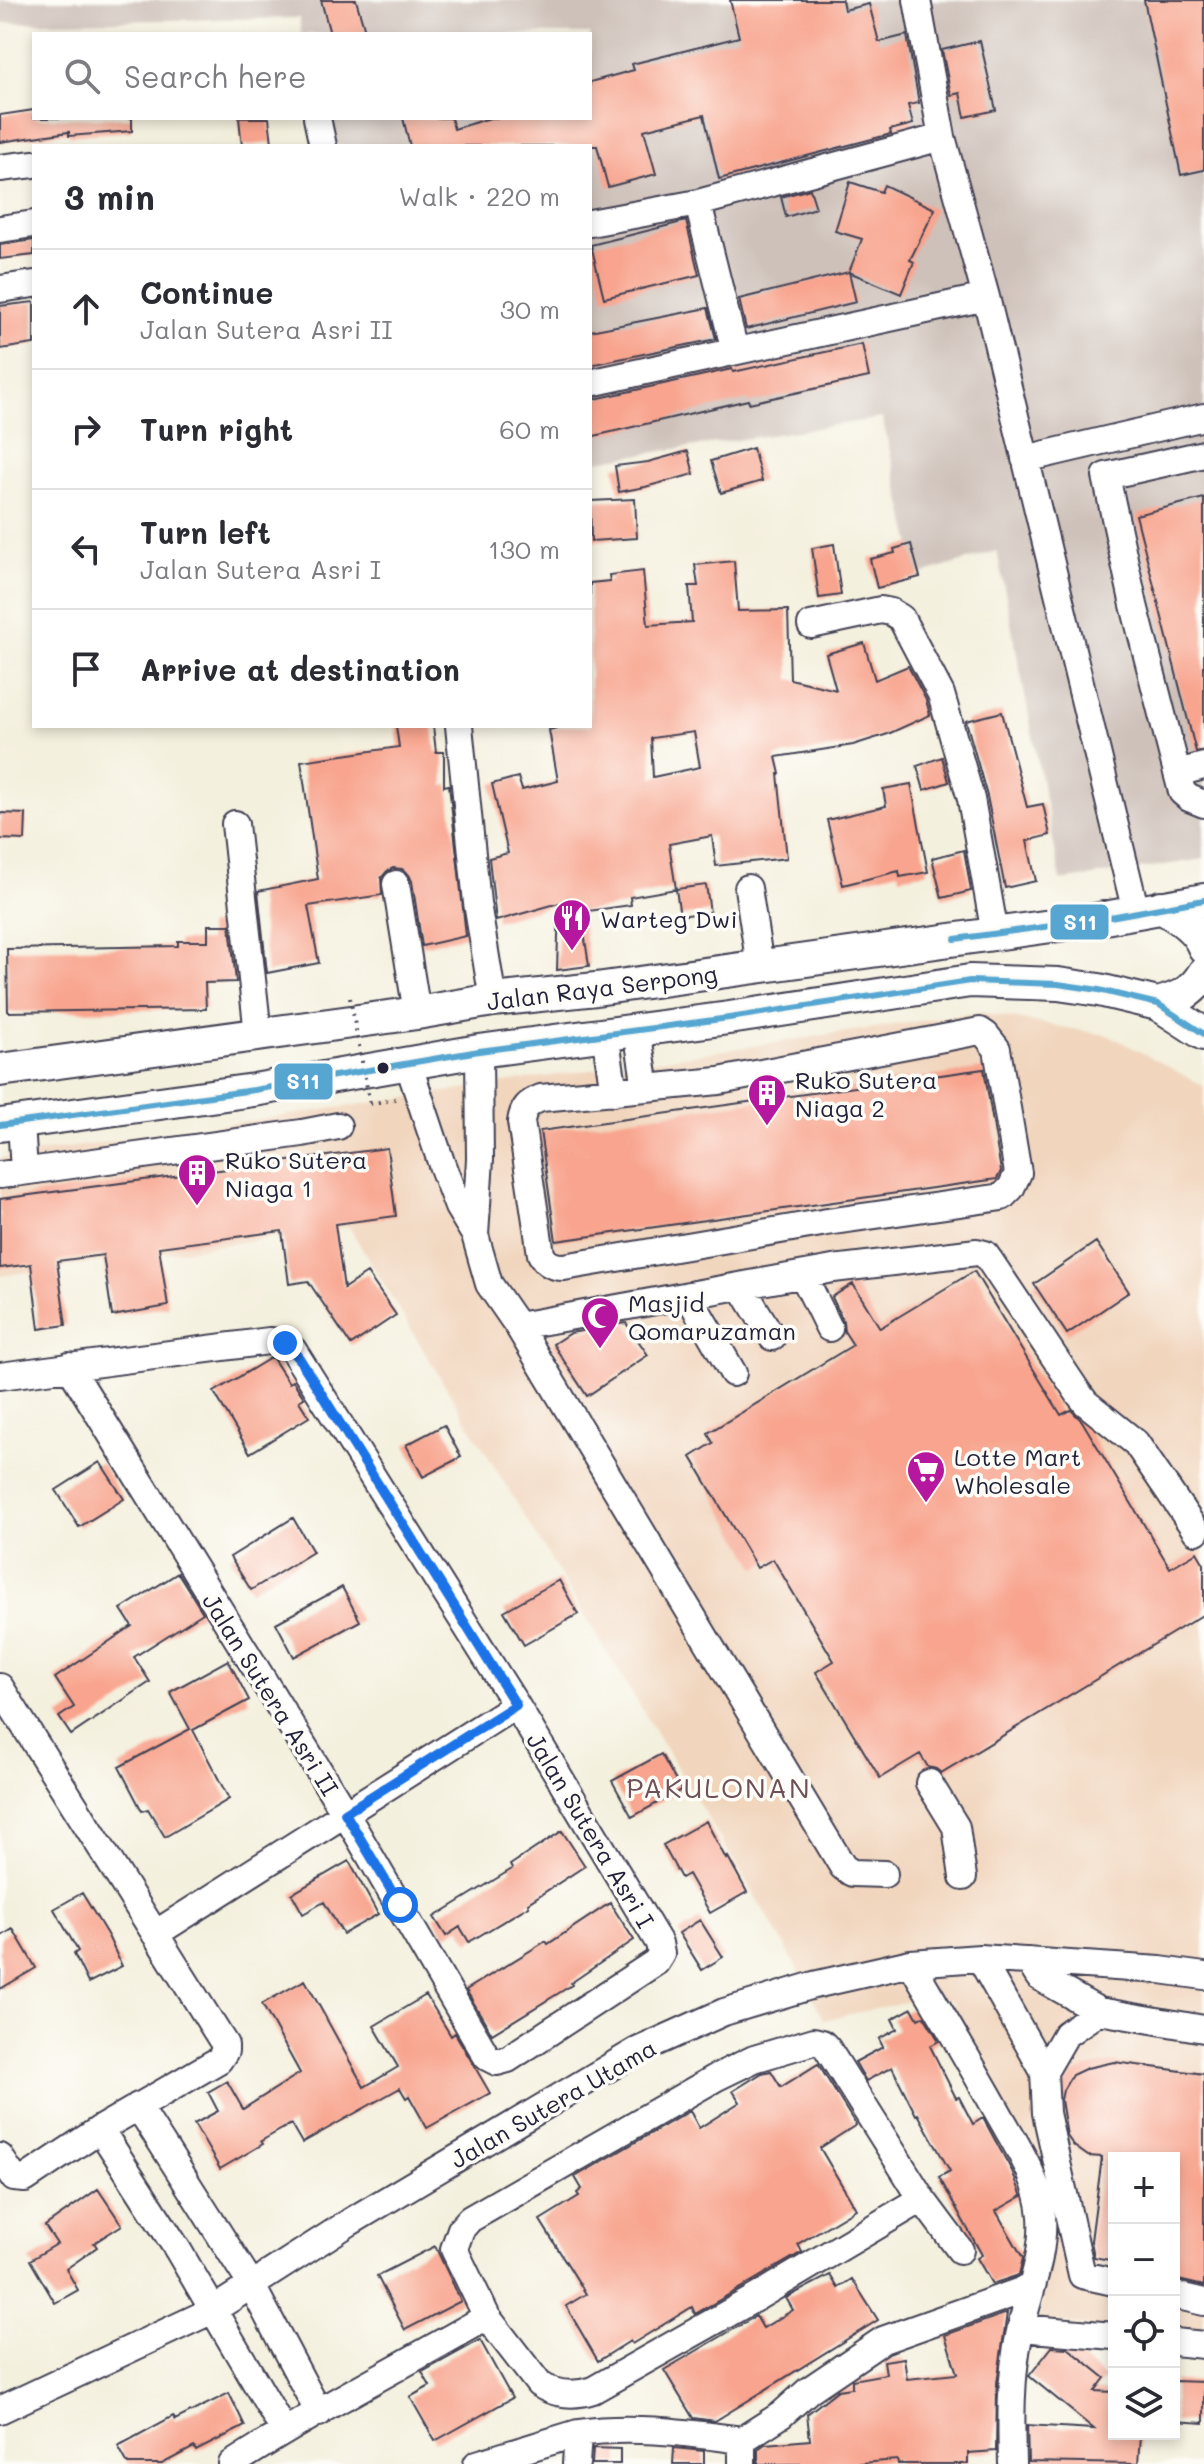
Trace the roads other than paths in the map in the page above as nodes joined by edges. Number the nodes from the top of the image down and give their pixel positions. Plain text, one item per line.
1 (917, 0) edge
2 (317, 120) edge
3 (942, 137) junction
4 (323, 144) edge
5 (32, 164) edge
6 (0, 168) edge
7 (698, 203) junction
8 (592, 223) edge
9 (32, 224) edge
10 (0, 229) edge
11 (32, 284) edge
12 (0, 289) edge
13 (986, 297) junction
14 (735, 351) junction
15 (592, 383) edge
16 (1204, 417) edge
17 (1204, 454) edge
18 (1025, 459) junction
19 (811, 625) dead end
20 (459, 728) edge
21 (1204, 766) edge
22 (1177, 773) junction
23 (1204, 804) edge
24 (235, 824) dead end
25 (396, 884) dead end
26 (748, 888) dead end
27 (1204, 900) edge
28 (1148, 910) junction
29 (995, 934) junction
30 (1204, 947) edge
31 (760, 966) junction
32 (1204, 973) edge
33 (493, 1000) junction
34 (1158, 1004) junction
35 (417, 1013) junction
36 (637, 1029) junction
37 (258, 1034) junction
38 (605, 1034) junction
39 (1204, 1034) edge
40 (479, 1051) junction
41 (408, 1063) junction
42 (0, 1070) edge
43 (646, 1088) junction
44 (614, 1092) junction
45 (11, 1124) edge
46 (338, 1126) dead end
47 (12, 1173) edge
48 (475, 1235) junction
49 (803, 1275) junction
50 (741, 1286) junction
51 (688, 1295) junction
52 (518, 1326) junction
53 (829, 1328) dead end
54 (772, 1337) dead end
55 (69, 1366) junction
56 (733, 1373) dead end
57 (0, 1376) edge
58 (1196, 1531) dead end
59 (0, 1687) edge
60 (516, 1705) junction
61 (929, 1783) dead end
62 (345, 1813) junction
63 (884, 1874) dead end
64 (963, 1877) dead end
65 (155, 1934) junction
66 (980, 1958) junction
67 (1032, 1961) junction
68 (911, 1963) junction
69 (1204, 1976) edge
70 (1099, 2011) junction
71 (1204, 2029) edge
72 (497, 2062) joint
73 (1044, 2072) junction
74 (138, 2106) junction
75 (100, 2129) junction
76 (0, 2157) edge
77 (922, 2199) junction
78 (960, 2250) dead end
79 (1108, 2281) edge
80 (251, 2284) junction
81 (1032, 2287) junction
82 (1179, 2296) edge
83 (1204, 2301) edge
84 (213, 2310) junction
85 (487, 2317) junction
86 (1021, 2328) junction
87 (1108, 2335) edge
88 (1180, 2343) edge
89 (1204, 2345) edge
90 (0, 2410) edge
91 (319, 2413) junction
92 (284, 2431) junction
93 (578, 2433) junction
94 (742, 2452) edge
95 (232, 2464) edge
96 (477, 2464) edge
97 (576, 2464) edge
98 (1012, 2464) edge

1 - 3 street
2 - 4 street
3 - 7 street
3 - 13 street
5 - 6 street
7 - 8 street
7 - 14 street
9 - 10 street
11 - 12 street
13 - 14 street
13 - 18 street
14 - 15 street
16 - 18 street
17 - 22 street
18 - 28 street
19 - 29 street
20 - 33 street
21 - 22 street
22 - 23 street
24 - 37 street
25 - 35 street
26 - 31 street
27 - 28 main road, Jalan Raya Serpong
28 - 29 main road, Jalan Raya Serpong
28 - 30 main road
29 - 31 main road, Jalan Raya Serpong
31 - 33 main road, Jalan Raya Serpong
32 - 34 main road
33 - 35 main road, Jalan Raya Serpong
34 - 36 main road, Jalan Raya Serpong
34 - 39 main road, Jalan Raya Serpong
35 - 37 main road, Jalan Raya Serpong
36 - 38 main road, Jalan Raya Serpong
36 - 43 street
37 - 42 main road, Jalan Raya Serpong
38 - 40 main road, Jalan Raya Serpong
38 - 44 street
40 - 41 main road, Jalan Raya Serpong
40 - 48 street
41 - 45 main road, Jalan Raya Serpong
41 - 48 street
43 - 44 street
43 - 44 street
45 - 47 street
46 - 47 street
48 - 52 street
49 - 50 street
49 - 53 street
49 - 58 street
50 - 51 street
50 - 54 street
51 - 52 street
51 - 56 street
52 - 63 street
55 - 57 street
55 - 60 street, Jalan Sutera Asri I
55 - 62 street, Jalan Sutera Asri II
59 - 65 street
60 - 62 street
60 - 72 street, Jalan Sutera Asri I
61 - 64 street
62 - 65 street
62 - 72 street, Jalan Sutera Asri II
65 - 74 street
66 - 67 street, Jalan Sutera Utama
66 - 68 street, Jalan Sutera Utama
66 - 73 street
67 - 69 street, Jalan Sutera Utama
67 - 70 street
68 - 80 street, Jalan Sutera Utama
68 - 81 street
70 - 71 street
70 - 73 street
73 - 79 street
74 - 75 street
74 - 80 street
75 - 76 street
75 - 84 street
77 - 78 street
77 - 85 street
77 - 85 street
80 - 84 street, Jalan Sutera Utama
80 - 91 street
81 - 86 street
81 - 94 street
82 - 83 street
84 - 90 street, Jalan Sutera Utama
84 - 92 street
85 - 91 street
86 - 87 street
86 - 98 street
88 - 89 street
91 - 92 street
92 - 95 street
93 - 94 street
93 - 96 street
93 - 97 street

